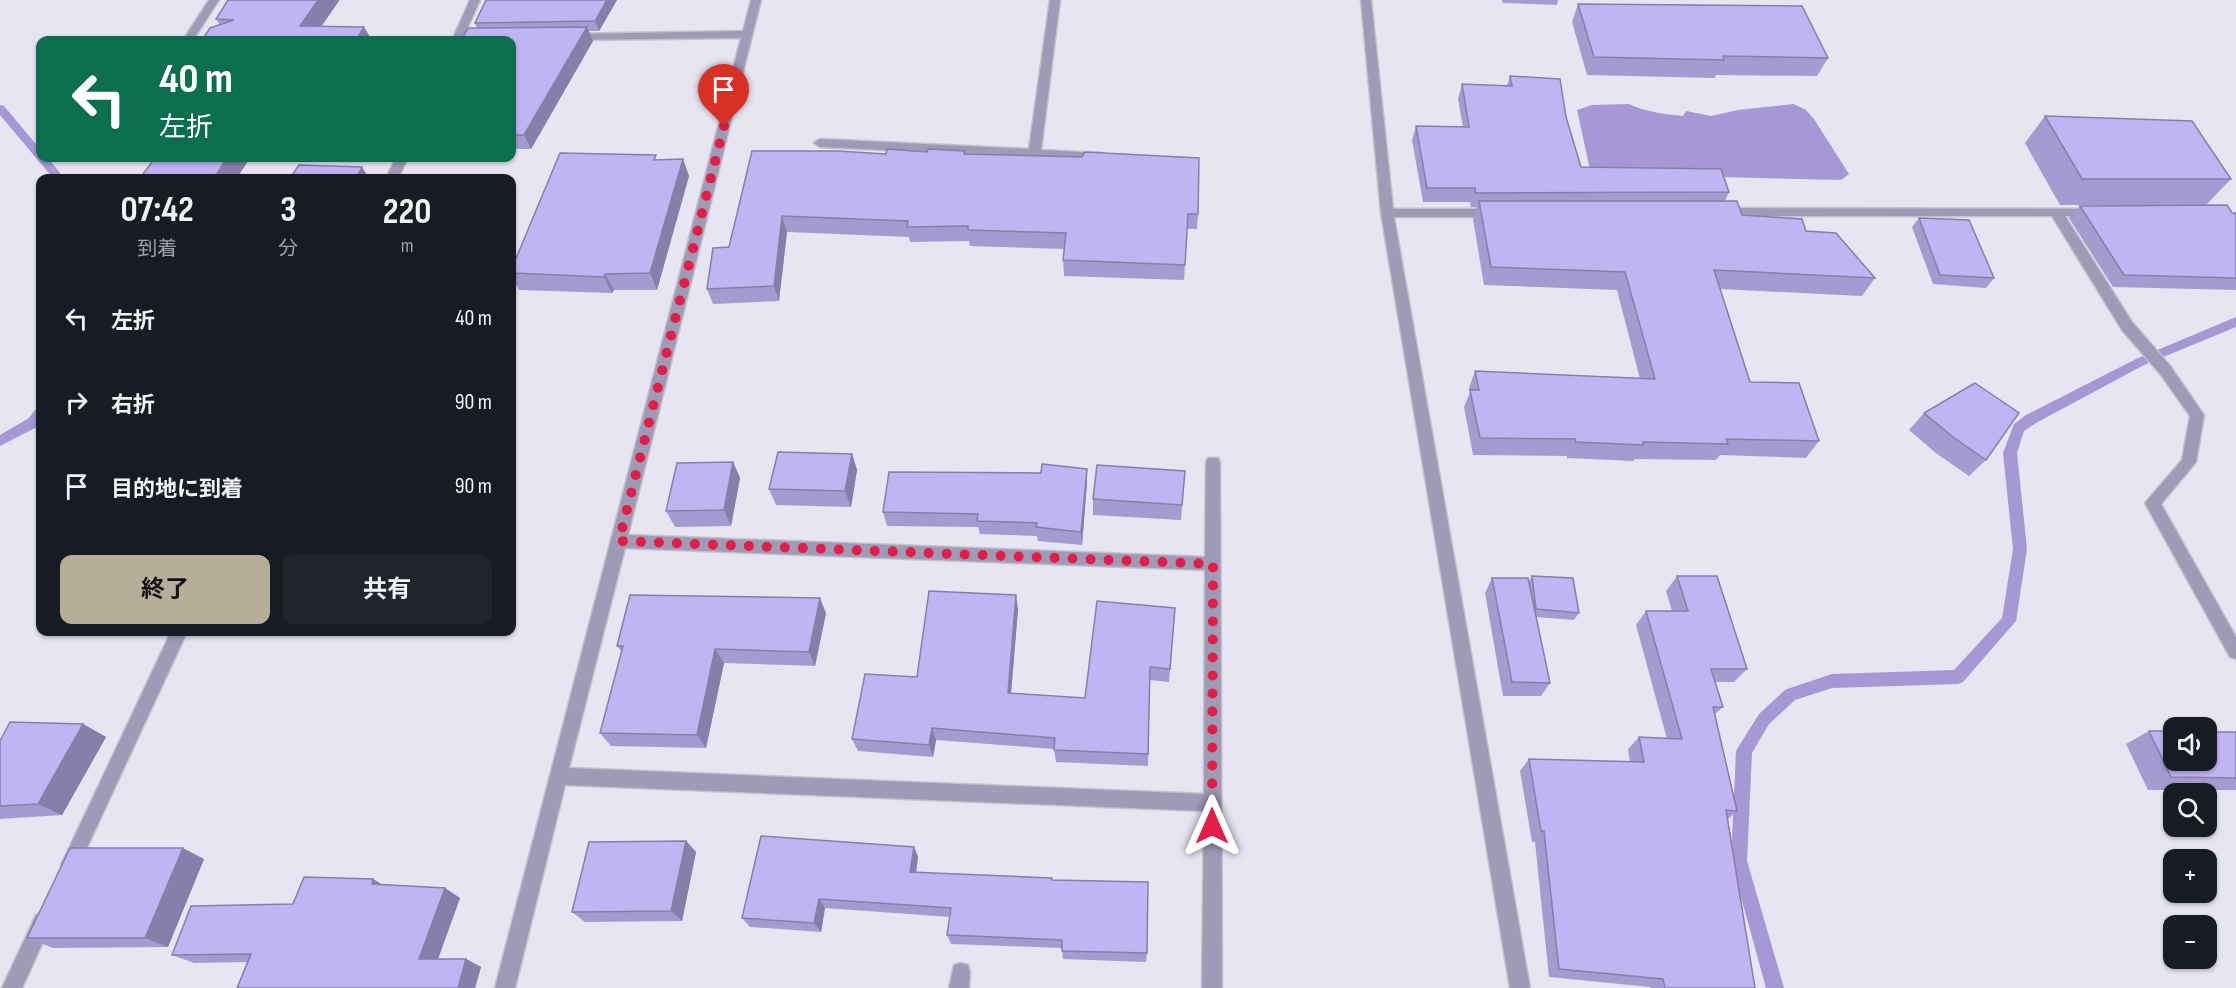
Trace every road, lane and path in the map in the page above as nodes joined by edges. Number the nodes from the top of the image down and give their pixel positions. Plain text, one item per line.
1 (214, 0) edge
2 (476, 0) edge
3 (756, 0) edge
4 (1055, 0) edge
5 (1366, 0) edge
6 (748, 34) junction
7 (191, 36) edge
8 (462, 36) edge
9 (562, 37) edge
10 (820, 143) dead end
11 (1035, 153) junction
12 (1119, 157) edge
13 (1710, 212) edge
14 (2056, 212) junction
15 (2112, 212) edge
16 (1387, 213) junction
17 (1507, 213) edge
18 (1213, 462) dead end
19 (619, 541) junction
20 (1213, 564) junction
21 (178, 636) edge
22 (2236, 652) edge
23 (559, 776) junction
24 (1212, 803) junction
25 (63, 880) edge
26 (53, 902) edge
27 (12, 988) edge
28 (505, 988) edge
29 (1212, 988) edge
30 (1520, 988) edge

1 - 7 street
2 - 8 street
3 - 6 street
4 - 11 street
5 - 16 street
6 - 9 street
6 - 19 street
10 - 11 street
11 - 12 street
13 - 14 street
14 - 15 street
14 - 22 street
16 - 17 street
16 - 30 street
18 - 20 street
19 - 20 street
19 - 23 street
20 - 24 street
21 - 25 street
23 - 24 street
23 - 28 street
24 - 29 street
26 - 27 street

